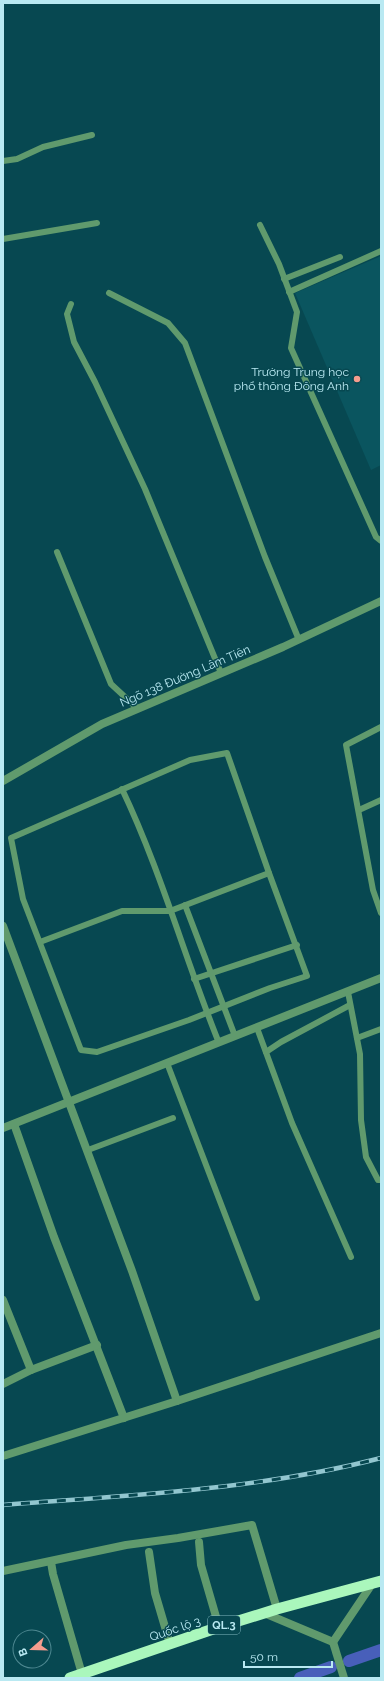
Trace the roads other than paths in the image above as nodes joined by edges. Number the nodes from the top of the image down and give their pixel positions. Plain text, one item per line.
1 (92, 136) dead end
2 (3, 161) edge
3 (97, 223) dead end
4 (260, 225) dead end
5 (3, 239) edge
6 (381, 251) edge
7 (340, 257) dead end
8 (284, 280) junction
9 (289, 292) junction
10 (109, 293) dead end
11 (72, 304) dead end
12 (381, 541) edge
13 (57, 552) dead end
14 (381, 601) edge
15 (299, 640) junction
16 (222, 673) junction
17 (138, 709) junction
18 (381, 727) edge
19 (3, 781) edge
20 (122, 790) junction
21 (381, 800) edge
22 (359, 810) junction
23 (269, 873) junction
24 (185, 905) junction
25 (170, 911) junction
26 (381, 913) edge
27 (3, 926) edge
28 (40, 942) junction
29 (297, 945) junction
30 (210, 973) junction
31 (381, 978) edge
32 (194, 979) junction
33 (348, 992) junction
34 (350, 1005) junction
35 (224, 1007) junction
36 (207, 1013) junction
37 (257, 1028) junction
38 (381, 1029) edge
39 (235, 1036) junction
40 (357, 1038) junction
41 (219, 1042) junction
42 (266, 1052) junction
43 (167, 1063) junction
44 (69, 1101) junction
45 (174, 1118) dead end
46 (14, 1124) junction
47 (3, 1128) edge
48 (88, 1150) junction
49 (381, 1180) edge
50 (351, 1257) dead end
51 (257, 1298) dead end
52 (3, 1300) edge
53 (381, 1333) edge
54 (97, 1345) junction
55 (31, 1370) junction
56 (3, 1384) edge
57 (177, 1401) junction
58 (124, 1418) junction
59 (3, 1456) edge
60 (199, 1542) dead end
61 (149, 1552) dead end
62 (51, 1562) junction
63 (3, 1572) edge
64 (376, 1582) edge
65 (277, 1609) junction
66 (264, 1613) junction
67 (219, 1627) junction
68 (333, 1642) junction
69 (170, 1644) junction
70 (82, 1674) junction
71 (70, 1678) edge
72 (344, 1678) edge

1 - 2 lane
3 - 5 lane
4 - 8 lane
6 - 9 lane
7 - 8 lane
8 - 9 lane
9 - 12 lane
10 - 15 lane
11 - 16 lane
13 - 17 lane
14 - 15 street, Ngõ 138 Đường Lâm Tiên
15 - 16 street, Ngõ 138 Đường Lâm Tiên
16 - 17 street, Ngõ 138 Đường Lâm Tiên
17 - 19 street, Ngõ 138 Đường Lâm Tiên
18 - 22 lane
20 - 23 lane
20 - 25 lane
20 - 28 lane
21 - 22 lane
22 - 26 lane
23 - 24 lane
23 - 29 lane
24 - 25 lane
24 - 30 lane
25 - 28 lane
25 - 32 lane
27 - 44 street
28 - 36 lane
29 - 30 lane
29 - 35 lane
30 - 32 lane
30 - 35 lane
31 - 33 street
32 - 36 lane
33 - 34 lane
33 - 37 street
34 - 40 lane
34 - 42 lane
35 - 36 lane
35 - 39 lane
36 - 41 lane
37 - 39 street
37 - 42 lane
38 - 40 lane
39 - 41 street
40 - 49 lane
41 - 43 street
42 - 50 lane
43 - 44 street
43 - 51 lane
44 - 46 street
44 - 48 street
45 - 48 lane
46 - 47 street
46 - 54 street
48 - 57 street
52 - 55 street
53 - 57 street
54 - 55 street
54 - 58 street
55 - 56 street
57 - 58 street
58 - 59 street
60 - 67 street
61 - 69 street
62 - 63 street
62 - 65 street
62 - 70 street
64 - 65 highway, Quốc lộ 3 / QL.3
64 - 68 street
65 - 66 highway, Quốc lộ 3 / QL.3
66 - 67 highway, Quốc lộ 3 / QL.3
66 - 68 street
67 - 69 highway, Quốc lộ 3 / QL.3
68 - 72 street
69 - 70 highway, Quốc lộ 3 / QL.3
70 - 71 highway, Quốc lộ 3 / QL.3

